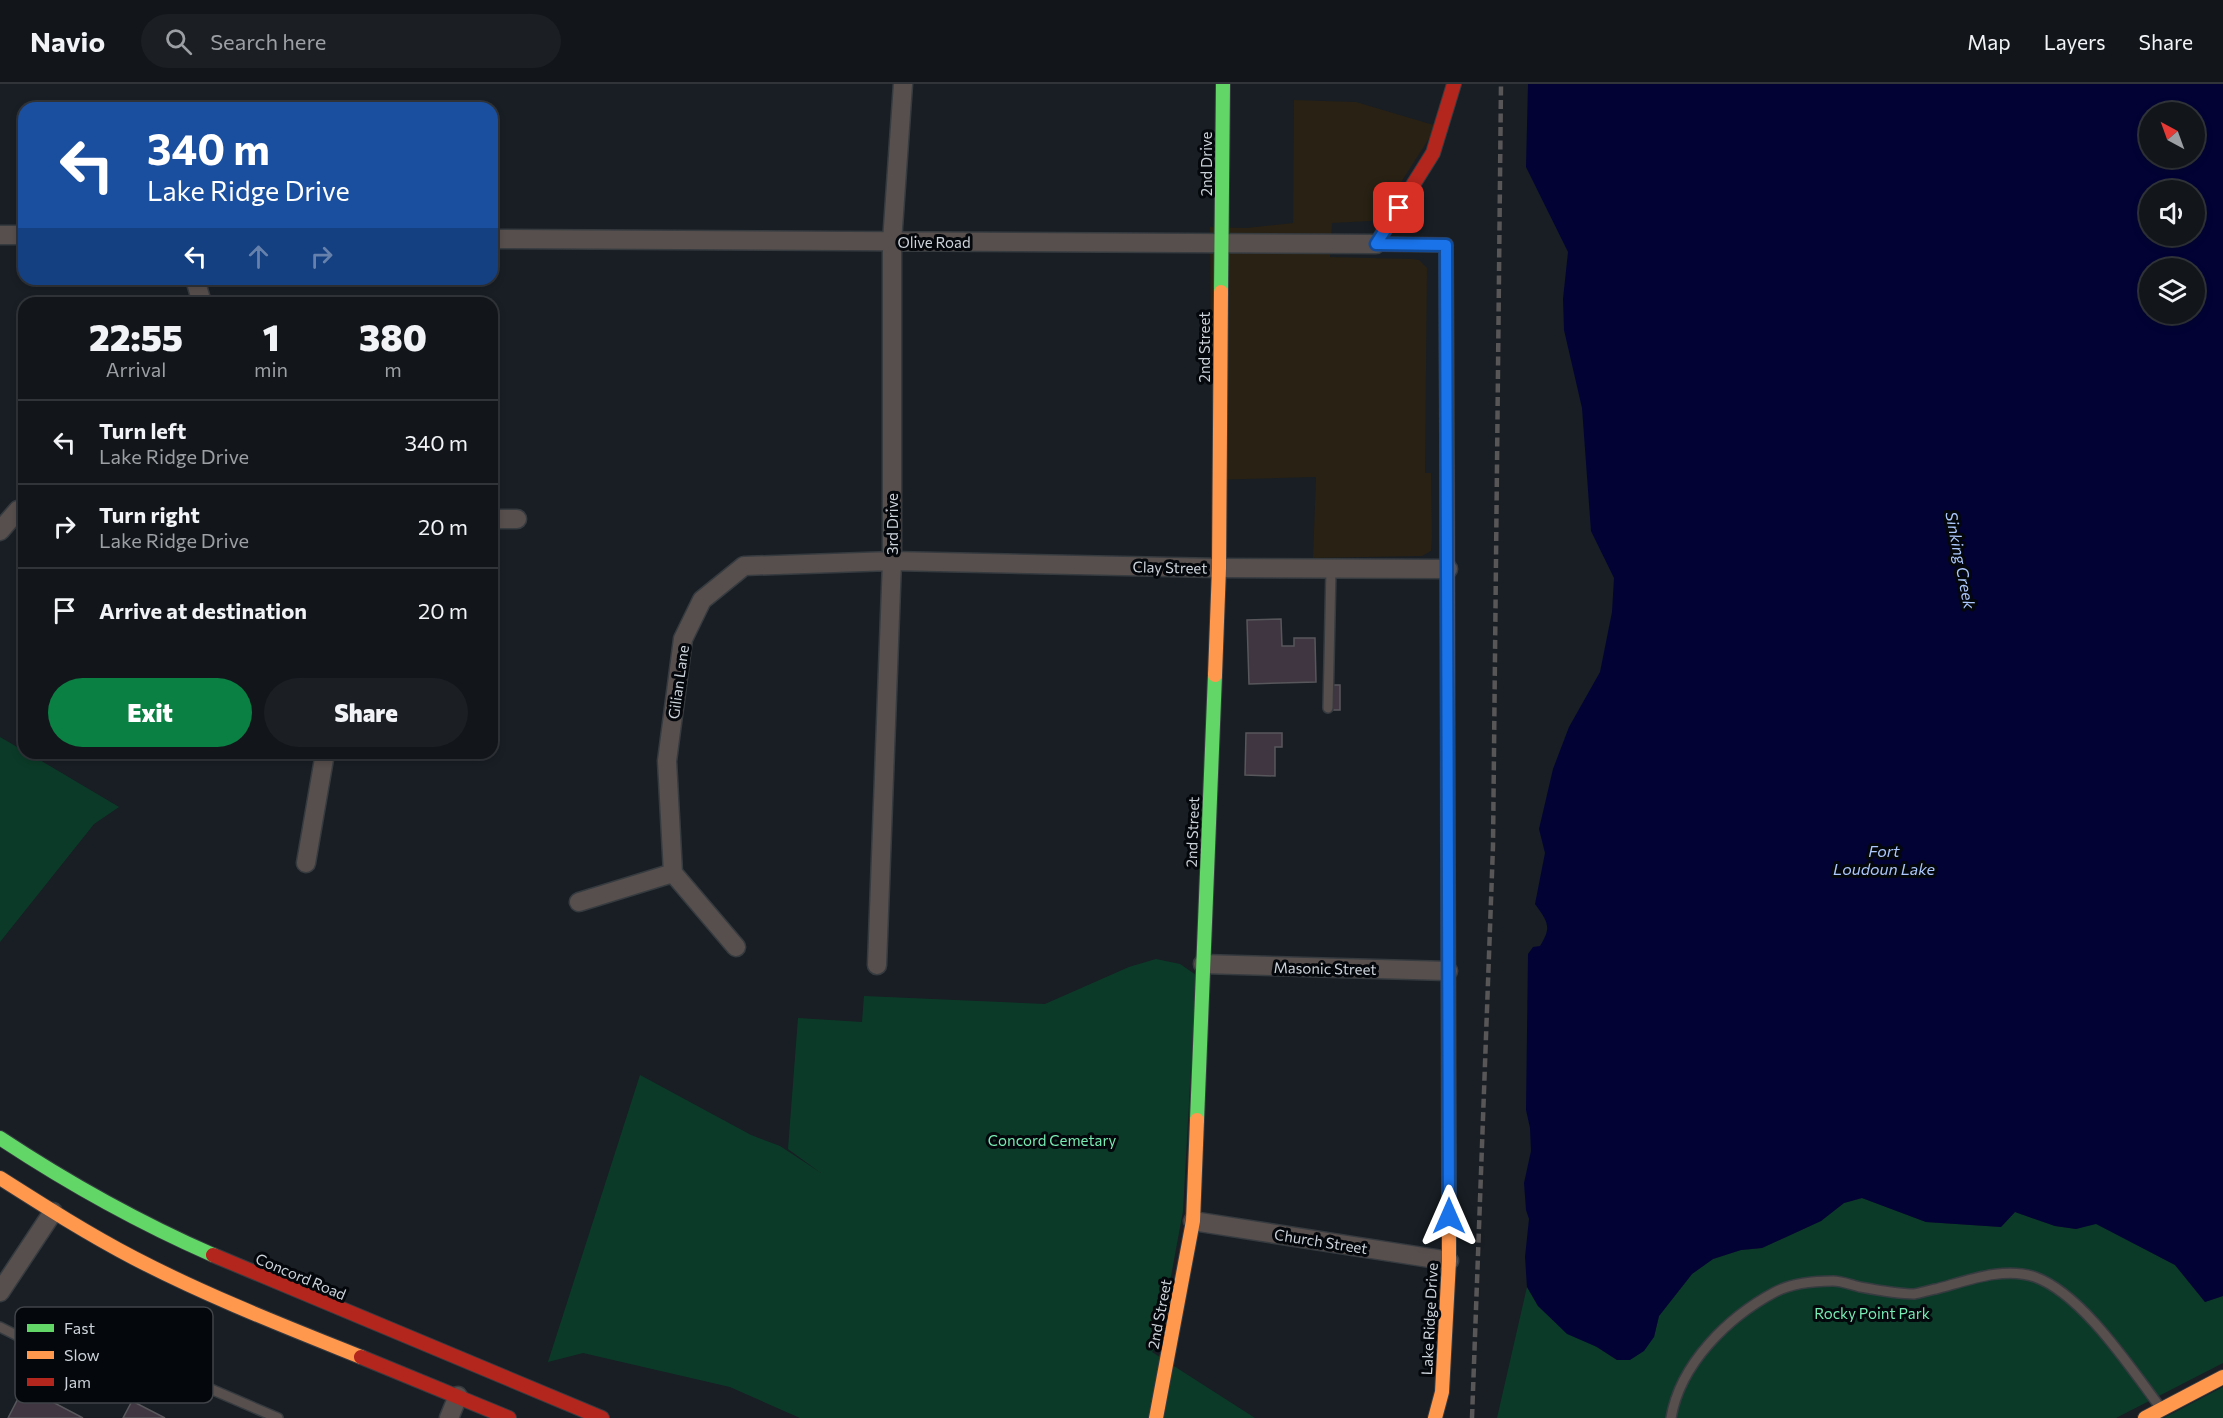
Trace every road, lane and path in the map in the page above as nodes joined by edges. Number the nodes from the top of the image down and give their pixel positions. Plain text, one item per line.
1 (903, 84) edge
2 (1223, 84) edge
3 (1454, 84) edge
4 (0, 235) edge
5 (18, 235) edge
6 (498, 239) edge
7 (892, 242) junction
8 (1222, 244) junction
9 (1376, 244) junction
10 (18, 510) edge
11 (498, 519) edge
12 (517, 519) dead end
13 (0, 531) edge
14 (892, 561) junction
15 (1219, 568) junction
16 (1331, 568) junction
17 (1448, 569) junction
18 (1328, 708) dead end
19 (324, 759) edge
20 (306, 863) dead end
21 (673, 873) junction
22 (579, 902) dead end
23 (736, 947) dead end
24 (1203, 964) junction
25 (877, 965) dead end
26 (1448, 971) junction
27 (0, 1138) edge
28 (0, 1178) edge
29 (62, 1198) junction
30 (1193, 1221) junction
31 (1449, 1261) junction
32 (0, 1292) edge
33 (0, 1327) edge
34 (15, 1334) edge
35 (2223, 1377) edge
36 (465, 1381) junction
37 (213, 1390) edge
38 (2162, 1409) junction
39 (278, 1418) edge
40 (449, 1418) edge
41 (509, 1418) edge
42 (602, 1418) edge
43 (1156, 1418) edge
44 (1435, 1418) edge
45 (1671, 1418) edge
46 (2145, 1418) edge

1 - 7 street, 3rd Drive
2 - 8 street, 2nd Drive
3 - 9 street
4 - 5 street
6 - 7 street, Olive Road
7 - 8 street, Olive Road
7 - 14 street, 3rd Drive
8 - 9 street, Olive Road
8 - 15 street, 2nd Street
9 - 17 street, Lake Ridge Drive
10 - 13 street
11 - 12 street
14 - 15 street, Clay Street
14 - 21 street, Gilian Lane
14 - 25 street, 3rd Drive
15 - 16 street, Clay Street
15 - 24 street, 2nd Street
16 - 17 street, Clay Street
16 - 18 lane
17 - 26 street, Lake Ridge Drive
19 - 20 street
21 - 22 street
21 - 23 street
24 - 26 street, Masonic Street
24 - 30 street, 2nd Street
26 - 31 street, Lake Ridge Drive
27 - 29 street, Concord Road
28 - 29 street, Concord Road
29 - 32 street
29 - 36 street, Concord Road
29 - 36 street, Concord Road
30 - 31 street, Church Street
30 - 43 street, 2nd Street
31 - 44 street, Lake Ridge Drive
33 - 34 lane
35 - 38 street
36 - 40 street
36 - 41 street, Concord Road
36 - 42 street, Concord Road
37 - 39 lane
38 - 45 lane
38 - 46 street

